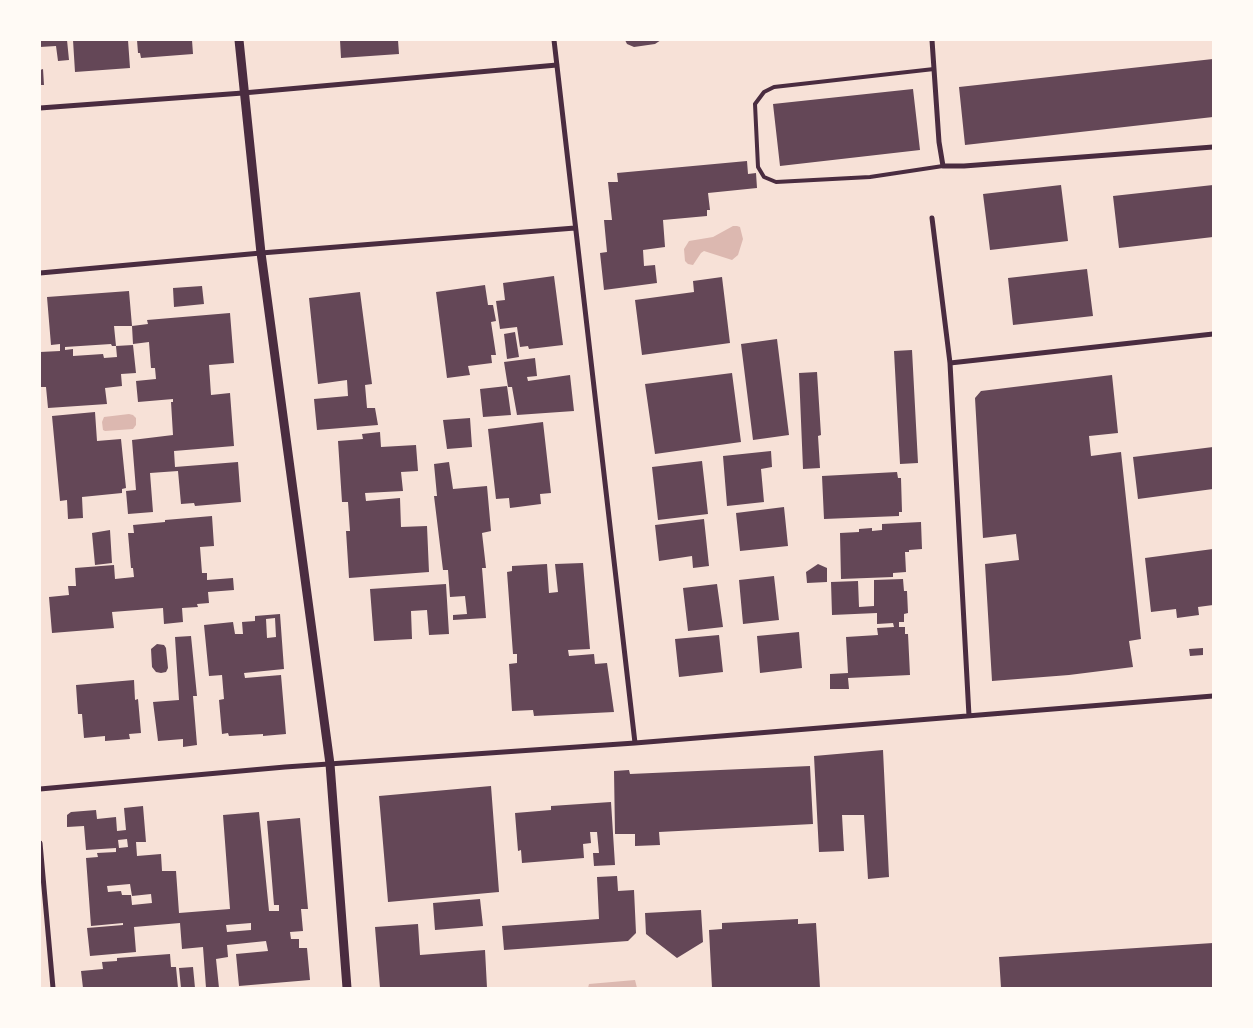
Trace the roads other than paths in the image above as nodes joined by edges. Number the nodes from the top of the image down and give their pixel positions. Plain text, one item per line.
1 (239, 40) edge
2 (554, 40) edge
3 (932, 40) edge
4 (558, 65) junction
5 (934, 69) junction
6 (243, 93) junction
7 (40, 108) edge
8 (1213, 147) edge
9 (943, 166) junction
10 (932, 218) dead end
11 (575, 228) junction
12 (261, 252) junction
13 (40, 273) edge
14 (1213, 334) edge
15 (950, 363) junction
16 (1213, 696) edge
17 (969, 716) junction
18 (635, 743) junction
19 (330, 764) junction
20 (40, 788) edge
21 (40, 843) edge
22 (53, 988) edge
23 (347, 988) edge

1 - 6 street
2 - 4 street
3 - 5 street
4 - 6 street
4 - 11 street
5 - 9 street
5 - 9 lane
6 - 7 street
6 - 12 street
8 - 9 street
10 - 15 street
11 - 12 street
11 - 18 street
12 - 13 street
12 - 19 street
14 - 15 street
15 - 17 street
16 - 17 street
17 - 18 street
18 - 19 street
19 - 20 street
19 - 23 street
21 - 22 street

